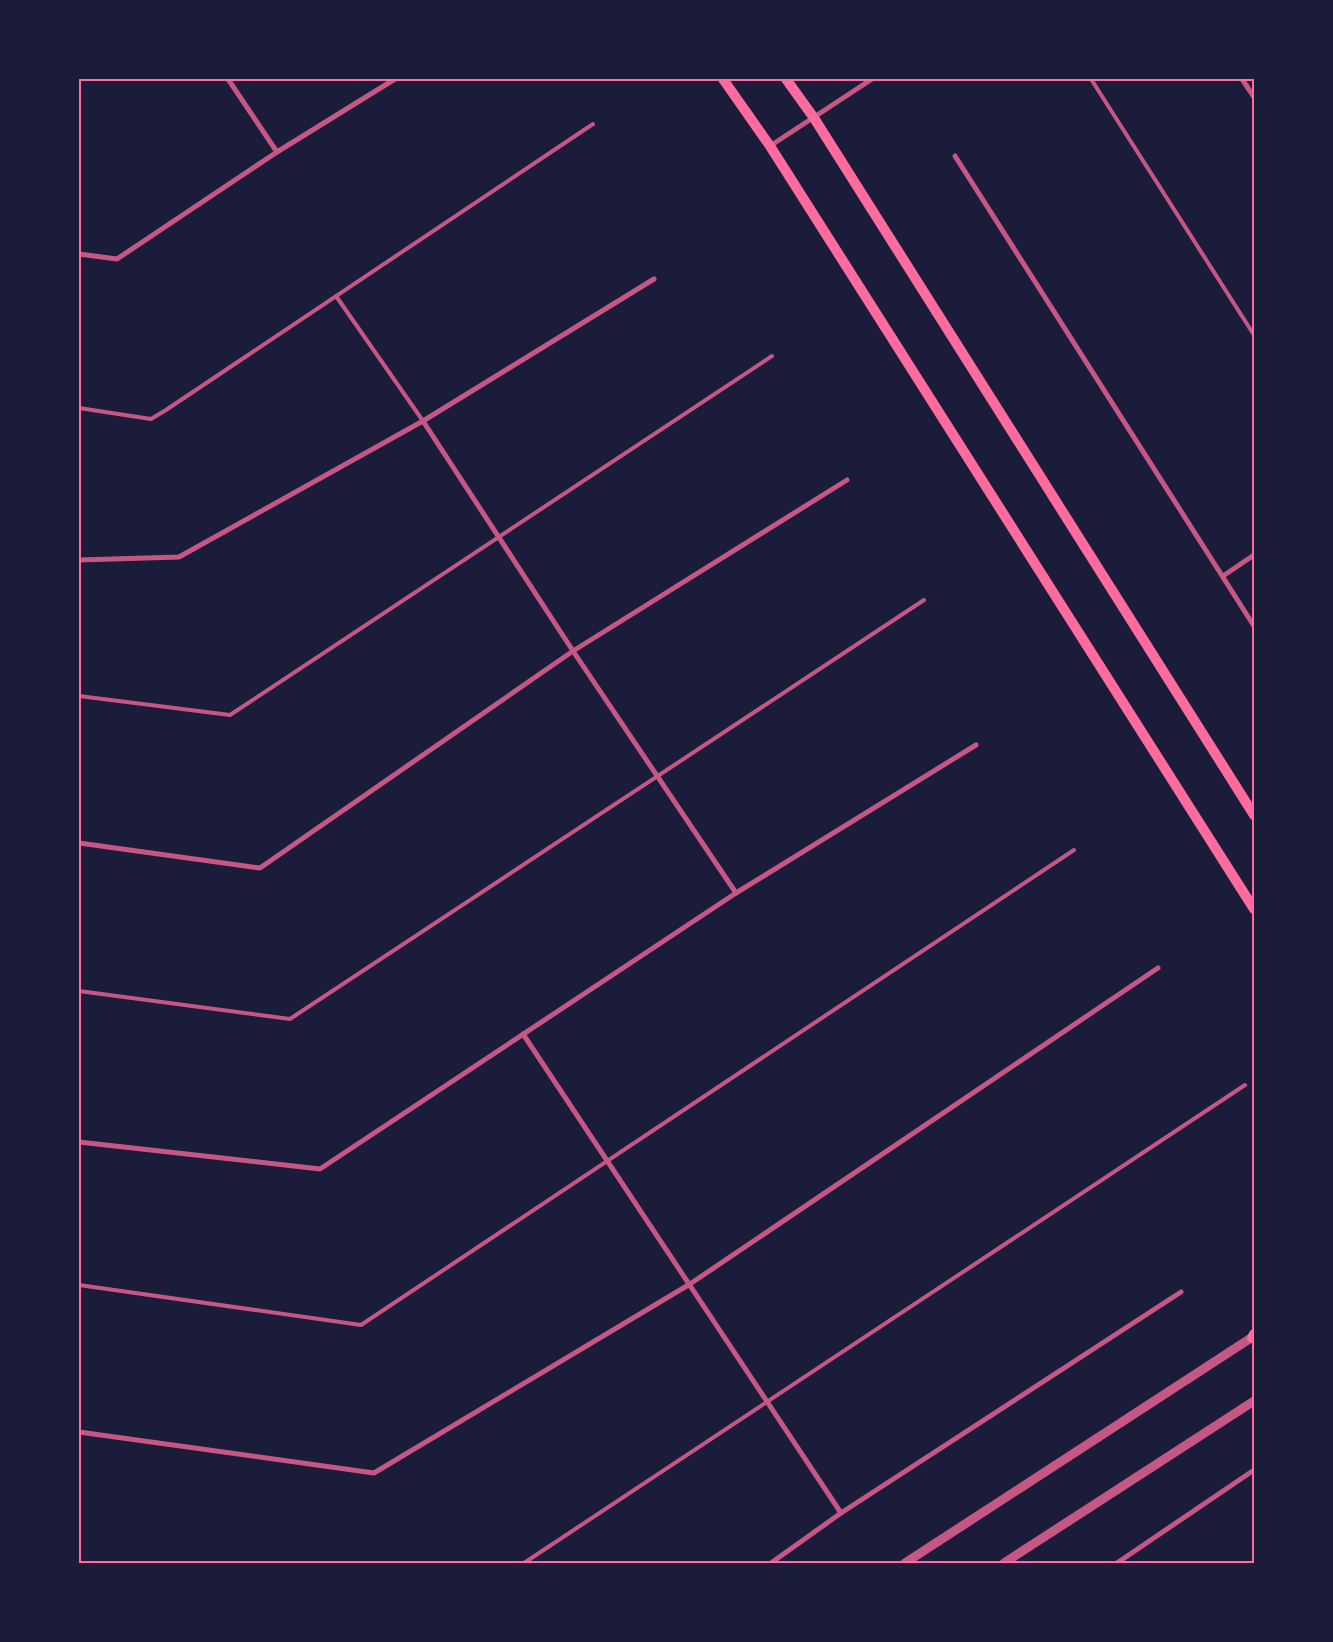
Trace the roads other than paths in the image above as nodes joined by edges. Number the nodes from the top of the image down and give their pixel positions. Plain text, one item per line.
1 (228, 79) edge
2 (395, 79) edge
3 (723, 79) edge
4 (786, 79) edge
5 (872, 79) edge
6 (1091, 79) edge
7 (1242, 79) edge
8 (1254, 98) edge
9 (814, 118) junction
10 (594, 124) dead end
11 (770, 146) junction
12 (278, 152) junction
13 (955, 156) dead end
14 (79, 254) edge
15 (654, 279) dead end
16 (336, 296) junction
17 (1254, 335) edge
18 (772, 356) dead end
19 (79, 408) edge
20 (423, 420) junction
21 (847, 480) dead end
22 (499, 537) junction
23 (1254, 555) edge
24 (79, 560) edge
25 (1223, 576) junction
26 (924, 600) dead end
27 (1254, 626) edge
28 (573, 650) junction
29 (79, 696) edge
30 (976, 745) dead end
31 (658, 776) junction
32 (1254, 815) edge
33 (79, 843) edge
34 (1074, 850) dead end
35 (736, 893) junction
36 (1254, 910) edge
37 (1158, 968) dead end
38 (79, 991) edge
39 (523, 1034) junction
40 (1245, 1085) dead end
41 (79, 1142) edge
42 (607, 1160) junction
43 (690, 1284) junction
44 (79, 1285) edge
45 (1181, 1292) dead end
46 (1254, 1336) edge
47 (1254, 1401) edge
48 (767, 1402) junction
49 (79, 1432) edge
50 (1254, 1470) edge
51 (841, 1514) junction
52 (524, 1563) edge
53 (771, 1563) edge
54 (905, 1563) edge
55 (1004, 1563) edge
56 (1117, 1563) edge

1 - 12 street
2 - 12 street
3 - 11 main road
4 - 9 main road
5 - 9 street
6 - 17 lane
7 - 8 street
9 - 11 street
9 - 32 main road
10 - 16 lane
11 - 36 main road
12 - 14 street
13 - 25 street
15 - 20 street
16 - 19 lane
16 - 20 lane
18 - 22 lane
20 - 22 street
20 - 24 street
21 - 28 street
22 - 28 street
22 - 29 lane
23 - 25 street
25 - 27 street
26 - 31 lane
28 - 31 street
28 - 33 street
30 - 35 street
31 - 35 street
31 - 38 lane
34 - 42 lane
35 - 39 street
37 - 43 street
39 - 41 street
39 - 42 street
40 - 48 lane
42 - 43 street
42 - 44 lane
43 - 48 street
43 - 49 street
45 - 51 street
46 - 54 street
47 - 55 street
48 - 51 street
48 - 52 lane
50 - 56 street
51 - 53 street

